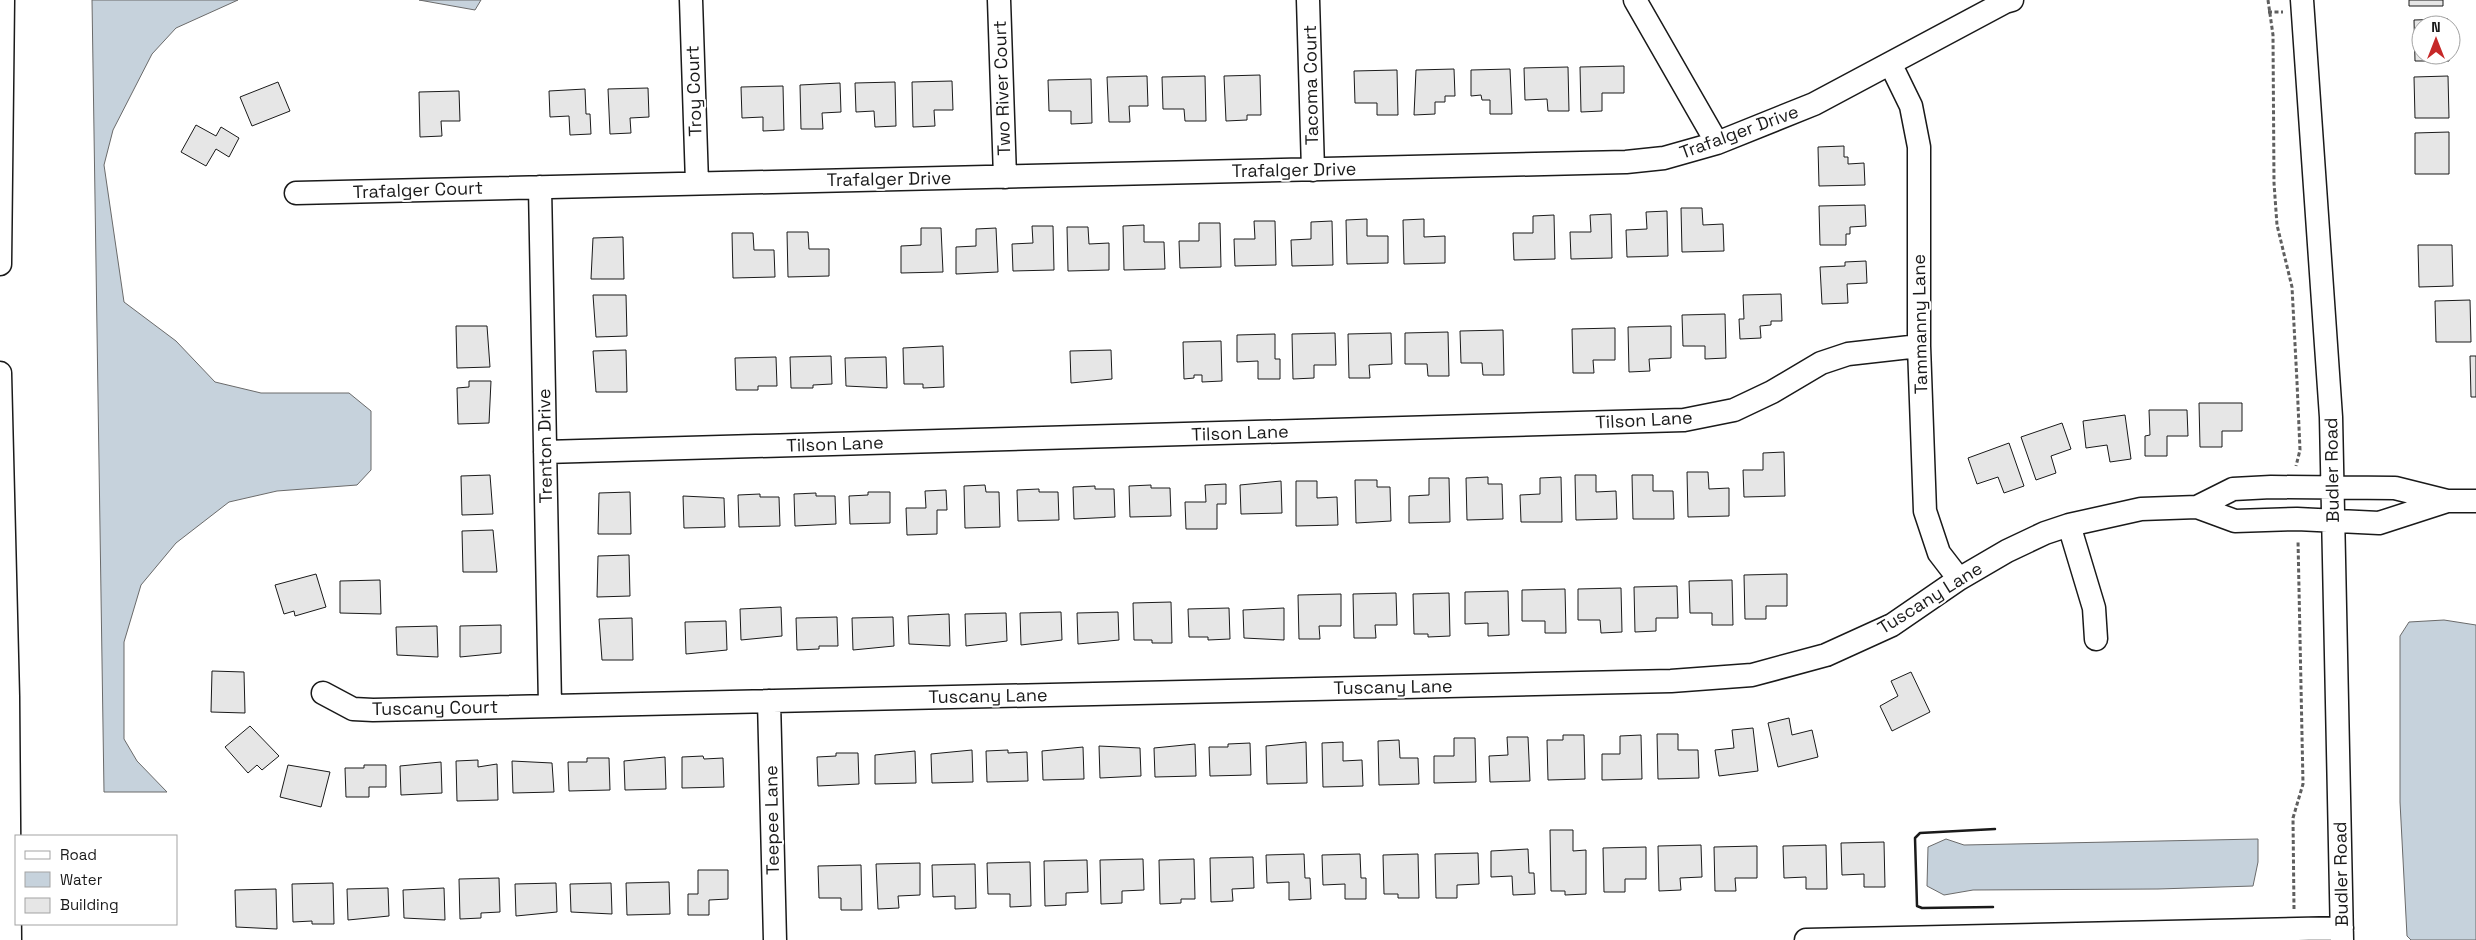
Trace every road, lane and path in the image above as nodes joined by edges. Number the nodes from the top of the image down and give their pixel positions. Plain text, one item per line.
1 (3, 0) edge
2 (691, 0) edge
3 (1000, 0) edge
4 (1308, 0) edge
5 (1635, 0) edge
6 (2012, 0) edge
7 (2302, 0) edge
8 (1891, 65) junction
9 (1717, 143) junction
10 (1313, 170) junction
11 (1005, 176) junction
12 (696, 183) junction
13 (540, 187) junction
14 (296, 194) dead end
15 (0, 264) edge
16 (1919, 346) junction
17 (0, 373) edge
18 (545, 452) junction
19 (2332, 488) junction
20 (2447, 501) junction
21 (2476, 501) edge
22 (2197, 507) junction
23 (2333, 520) junction
24 (2069, 525) junction
25 (1960, 579) junction
26 (2096, 640) dead end
27 (323, 693) dead end
28 (769, 701) junction
29 (550, 705) junction
30 (2342, 934) edge
31 (2148, 937) edge
32 (1937, 939) edge
33 (10, 940) edge
34 (775, 940) edge
35 (1806, 940) edge

1 - 15 street
2 - 12 street, Troy Court
3 - 11 street, Two River Court
4 - 10 street, Tacoma Court
5 - 9 street
6 - 8 street, Trafalger Drive
7 - 19 street, Budler Road
8 - 9 street, Trafalger Drive
8 - 16 street, Tammanny Lane
9 - 10 street, Trafalger Drive
10 - 11 street, Trafalger Drive
11 - 12 street, Trafalger Drive
12 - 13 street, Trafalger Drive
13 - 14 street, Trafalger Court
13 - 18 street, Trenton Drive
16 - 18 street, Tilson Lane
16 - 25 street, Tammanny Lane
17 - 33 street
18 - 29 street, Trenton Drive
19 - 20 street, Tuscany Lane
19 - 22 street, Tuscany Lane
19 - 23 street, Budler Road
20 - 21 street
20 - 23 street, Tuscany Lane
22 - 23 street, Tuscany Lane
22 - 24 street, Tuscany Lane
23 - 30 street, Budler Road
24 - 25 street, Tuscany Lane
24 - 26 street
25 - 28 street, Tuscany Lane
27 - 29 street, Tuscany Court
28 - 29 street, Tuscany Lane
28 - 34 street, Teepee Lane
30 - 31 street
31 - 32 street
32 - 35 street

